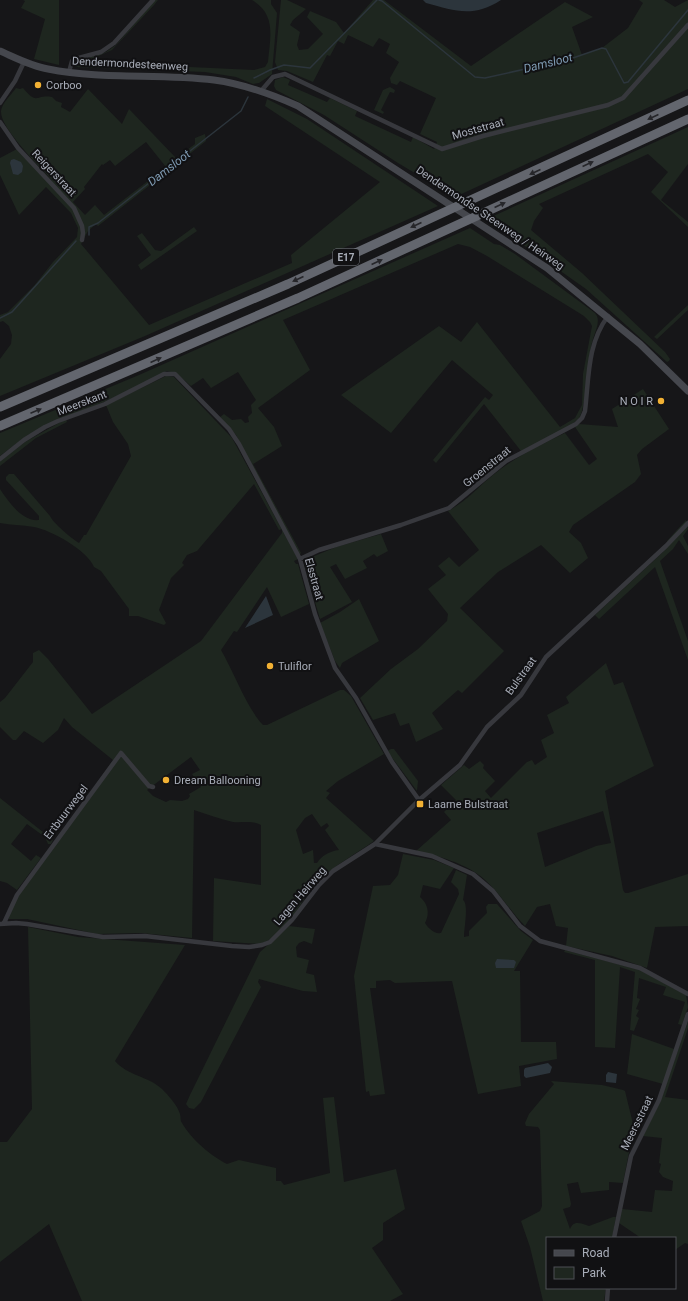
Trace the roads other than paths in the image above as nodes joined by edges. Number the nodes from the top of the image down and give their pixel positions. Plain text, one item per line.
1 (153, 0) edge
2 (688, 25) edge
3 (0, 51) edge
4 (24, 62) junction
5 (68, 72) junction
6 (261, 91) junction
7 (688, 100) edge
8 (0, 103) edge
9 (688, 119) edge
10 (0, 122) edge
11 (82, 240) dead end
12 (608, 316) junction
13 (175, 374) joint
14 (688, 391) edge
15 (0, 407) edge
16 (0, 426) edge
17 (0, 459) edge
18 (688, 523) edge
19 (300, 558) junction
20 (153, 787) dead end
21 (419, 800) junction
22 (375, 844) junction
23 (2, 924) edge
24 (688, 994) edge
25 (688, 1016) edge
26 (614, 1237) edge
27 (608, 1289) edge
28 (607, 1301) edge

1 - 5 street
2 - 6 street, Moststraat
3 - 4 main road, Dendermondesteenweg
4 - 5 main road, Dendermondesteenweg
4 - 8 street
5 - 6 main road, Dendermondesteenweg
6 - 12 main road, Dendermondse Steenweg / Heirweg
7 -> 15 highway, E17
16 -> 9 highway, E17
10 - 11 street, Reigerstraat
12 - 14 main road, Dendermondse Steenweg / Heirweg
12 - 19 street, Groenstraat
13 - 17 street, Meerskant
13 - 19 street, Elsstraat
18 - 21 street, Bulstraat
19 - 21 street, Elsstraat
20 - 23 street, Ertbuurwegel
21 - 22 street, Bulstraat
22 - 23 street, Lagen Heirweg
22 - 24 street
25 - 26 street, Meersstraat
27 - 28 street

